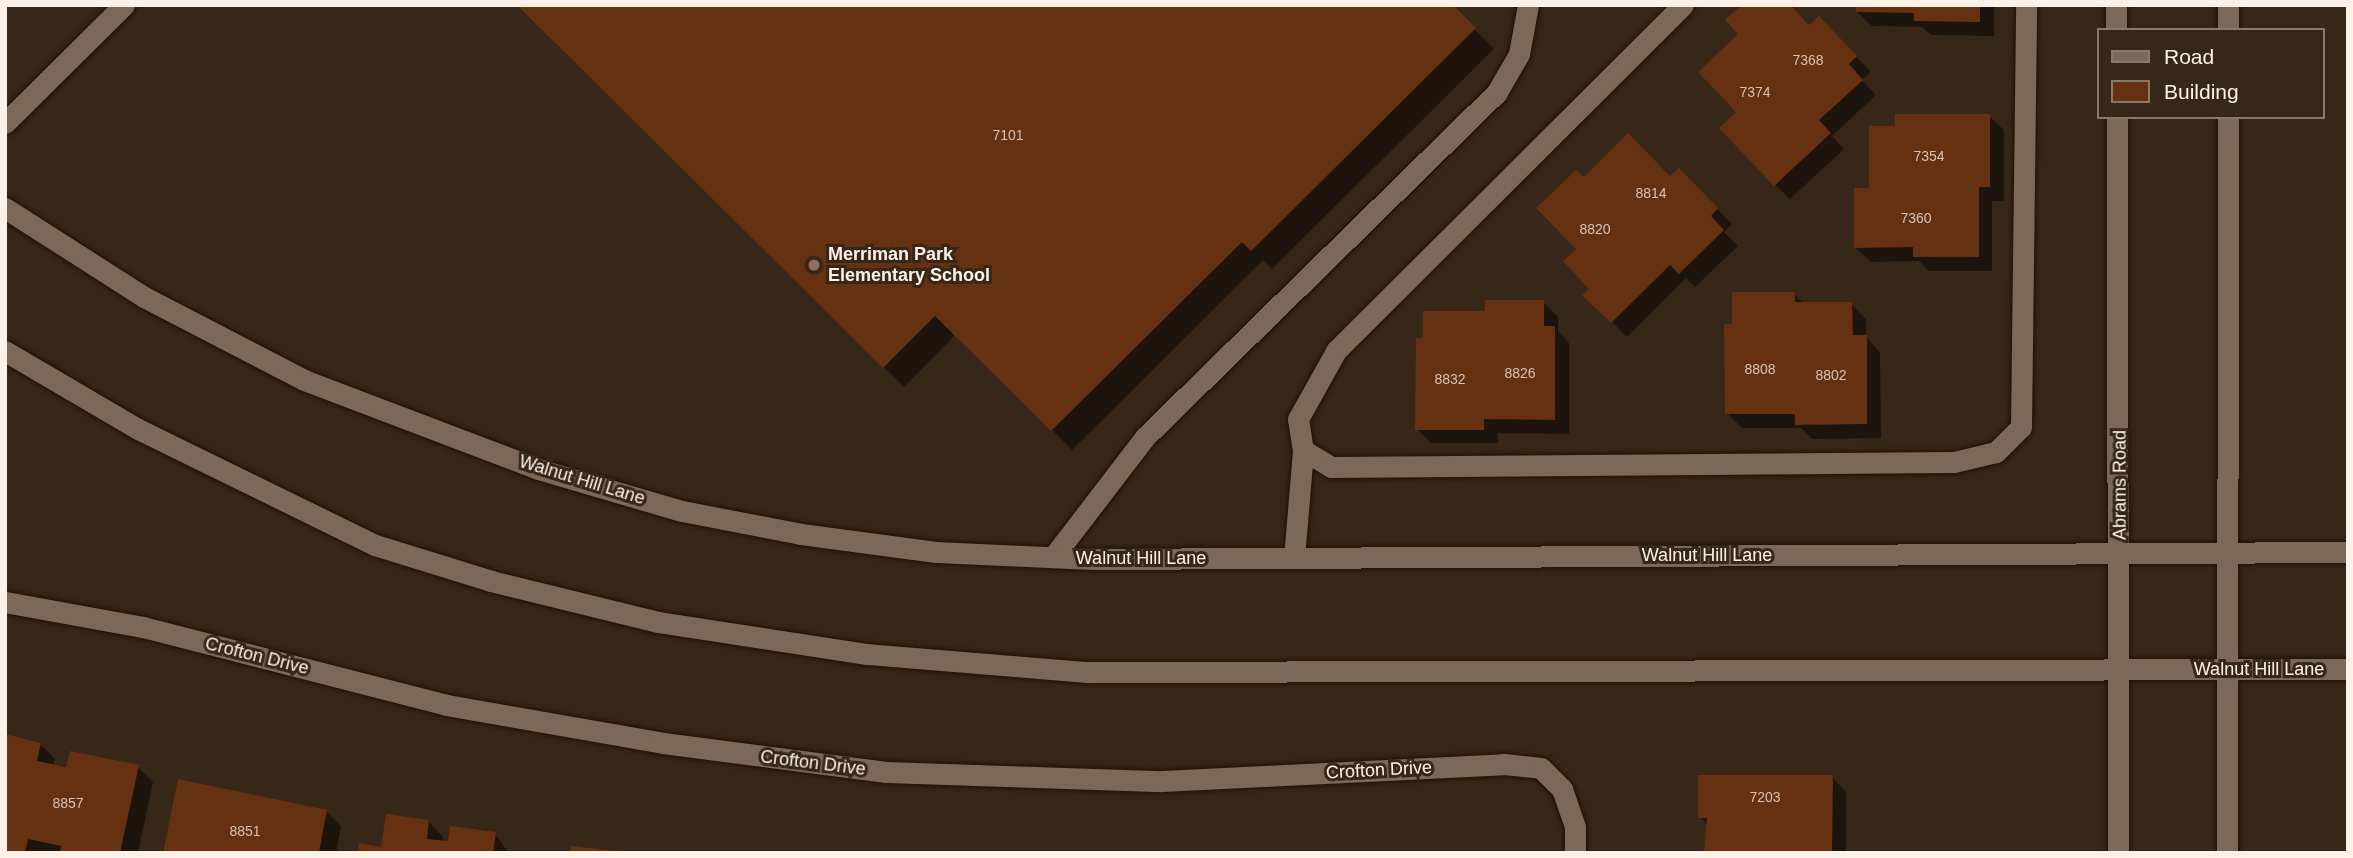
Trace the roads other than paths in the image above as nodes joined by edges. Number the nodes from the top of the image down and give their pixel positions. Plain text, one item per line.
1 (124, 5) edge
2 (1528, 5) edge
3 (1683, 5) edge
4 (2026, 5) edge
5 (2116, 5) edge
6 (2228, 5) edge
7 (2116, 28) edge
8 (2228, 28) edge
9 (2117, 119) edge
10 (2228, 119) edge
11 (5, 123) edge
12 (5, 208) edge
13 (5, 351) edge
14 (1303, 450) junction
15 (2228, 552) junction
16 (2348, 552) edge
17 (2121, 553) junction
18 (1053, 557) junction
19 (1294, 558) junction
20 (5, 602) edge
21 (2229, 669) junction
22 (2348, 669) edge
23 (2121, 670) junction
24 (1575, 853) edge
25 (2118, 853) edge
26 (2227, 853) edge

1 - 11 main road
2 - 18 main road
3 - 14 main road
4 - 14 main road
5 - 7 main road
6 - 8 main road
9 - 17 main road, Abrams Road
10 - 15 main road
12 - 18 main road, Walnut Hill Lane
13 - 23 main road, Walnut Hill Lane
14 - 19 main road
15 - 16 main road, Walnut Hill Lane
15 - 17 main road, Walnut Hill Lane
15 - 21 main road
17 - 19 main road, Walnut Hill Lane
17 - 23 main road, Abrams Road
18 - 19 main road, Walnut Hill Lane
20 - 24 main road, Crofton Drive
21 - 22 main road, Walnut Hill Lane
21 - 23 main road, Walnut Hill Lane
21 - 26 main road
23 - 25 main road, Abrams Road

